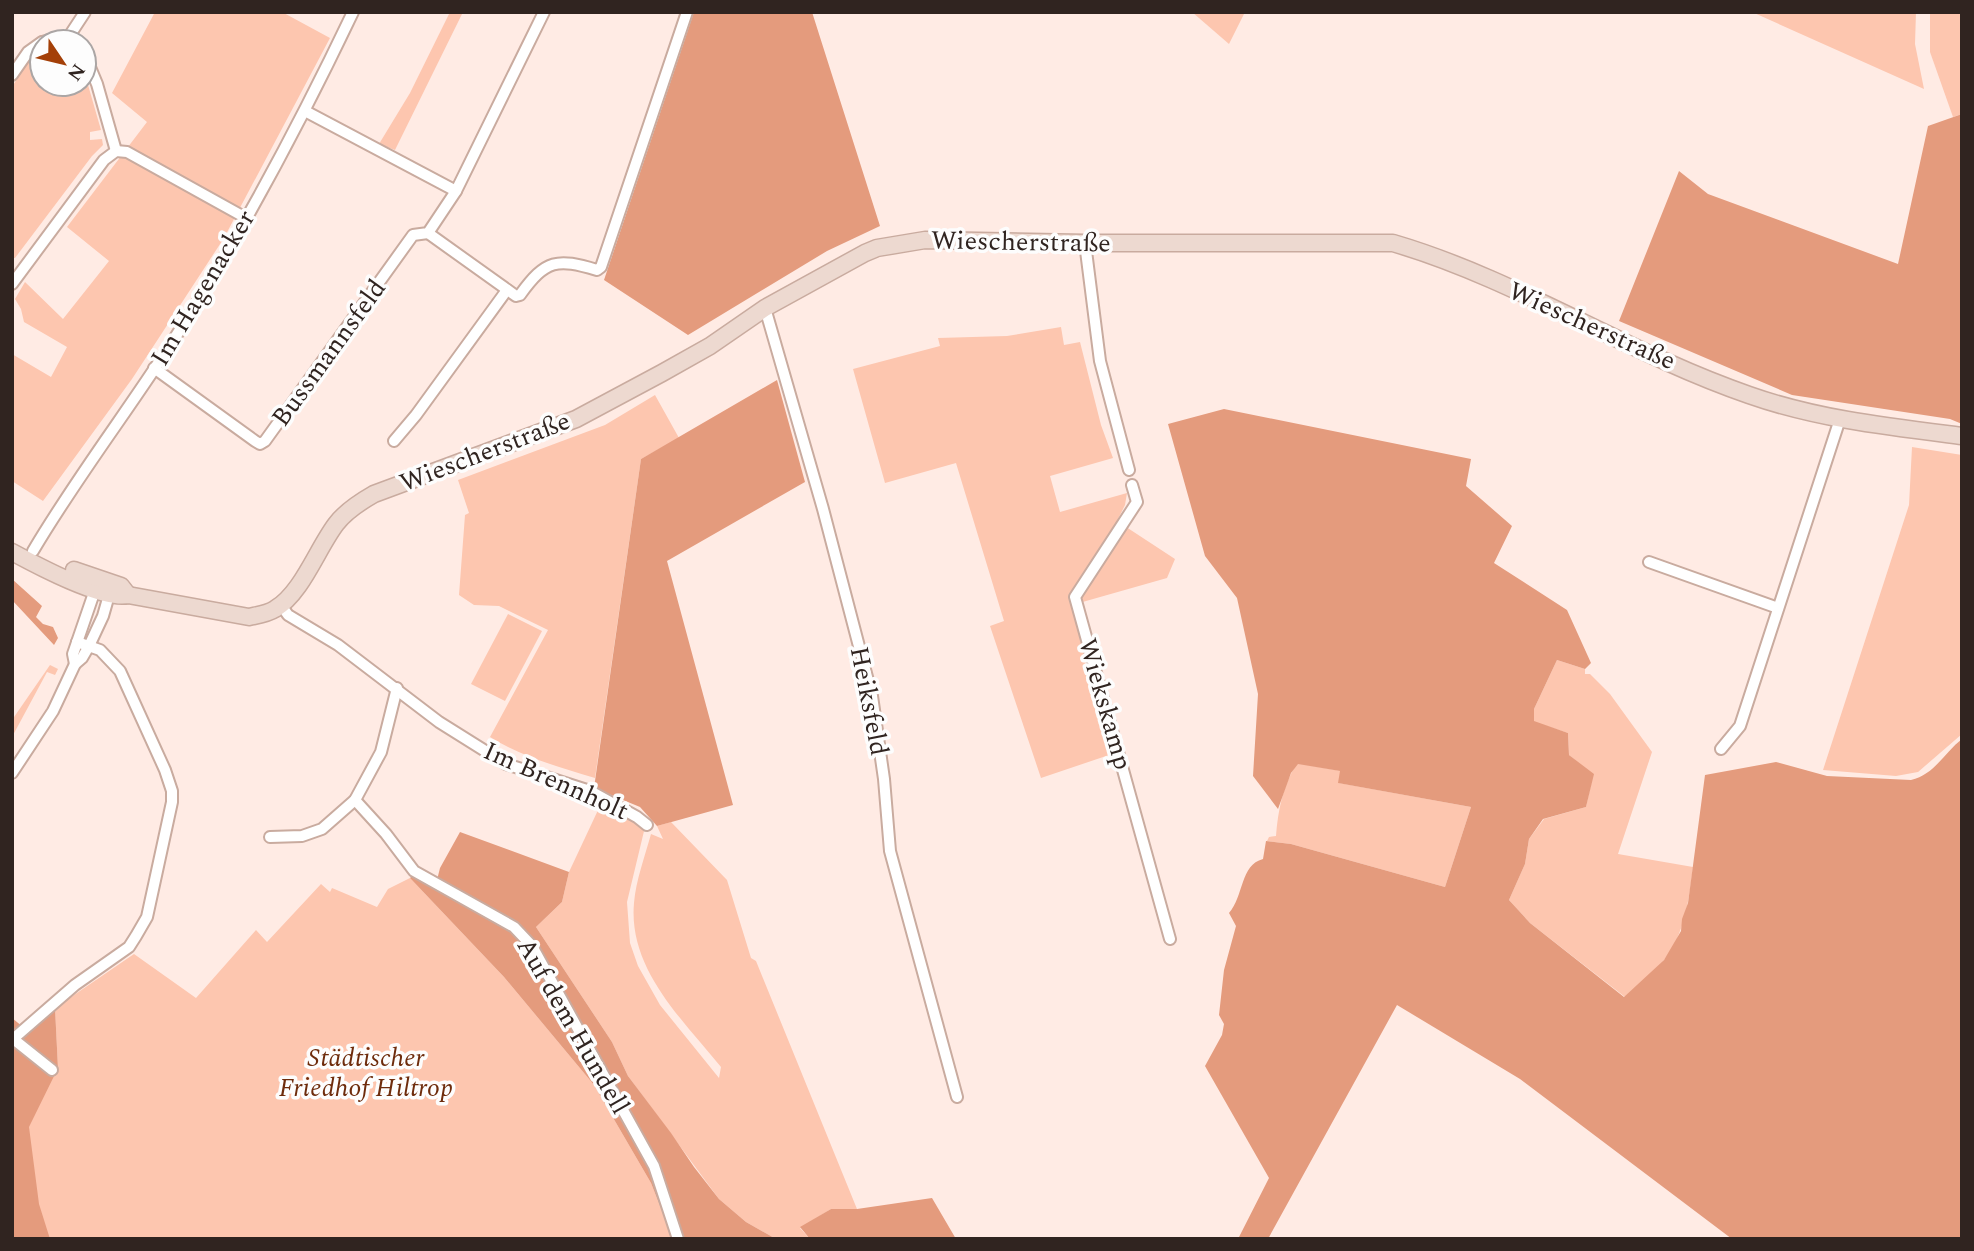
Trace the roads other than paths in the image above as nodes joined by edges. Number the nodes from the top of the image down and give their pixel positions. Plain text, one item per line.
1 (85, 12) edge
2 (353, 12) edge
3 (544, 12) edge
4 (687, 12) edge
5 (75, 28) edge
6 (28, 51) edge
7 (12, 75) edge
8 (98, 88) edge
9 (305, 111) junction
10 (116, 151) junction
11 (456, 191) junction
12 (246, 218) junction
13 (428, 233) junction
14 (1085, 243) junction
15 (12, 284) edge
16 (507, 290) junction
17 (765, 308) junction
18 (155, 369) junction
19 (1840, 419) junction
20 (1962, 436) edge
21 (394, 441) dead end
22 (1129, 470) dead end
23 (1132, 485) dead end
24 (12, 541) edge
25 (12, 552) edge
26 (31, 556) junction
27 (1648, 562) dead end
28 (103, 589) junction
29 (281, 605) junction
30 (1778, 608) junction
31 (77, 642) junction
32 (89, 646) junction
33 (75, 664) junction
34 (397, 688) junction
35 (1721, 749) dead end
36 (12, 774) edge
37 (355, 800) junction
38 (647, 825) dead end
39 (270, 836) dead end
40 (1170, 939) dead end
41 (13, 1038) edge
42 (52, 1070) dead end
43 (957, 1097) dead end
44 (678, 1239) edge

1 - 5 street
2 - 9 street, Im Hagenacker
3 - 11 street, Bussmannsfeld
4 - 16 street
6 - 7 street
8 - 10 street
9 - 11 street
9 - 12 street, Im Hagenacker
10 - 12 street
10 - 15 street
11 - 13 street, Bussmannsfeld
12 - 18 street, Im Hagenacker
13 - 16 street
13 - 18 street, Bussmannsfeld
14 - 17 main road, Wiescherstraße
14 - 19 main road, Wiescherstraße
14 - 22 street
16 - 21 street
17 - 29 main road, Wiescherstraße
17 - 43 street, Heiksfeld
18 - 26 street, Im Hagenacker
19 - 20 main road, Wiescherstraße
19 - 30 street
23 - 40 street, Wiekskamp
24 - 26 main road
25 - 26 main road
26 - 28 main road
27 - 30 street
28 - 29 main road
28 - 31 street
28 - 32 street
29 - 34 street, Im Brennholt
30 - 35 street
31 - 32 street
31 - 33 street
32 - 33 street
32 - 41 street
33 - 36 street
34 - 37 street
34 - 38 street, Im Brennholt
37 - 39 street
37 - 44 street, Auf dem Hundell
41 - 42 street

